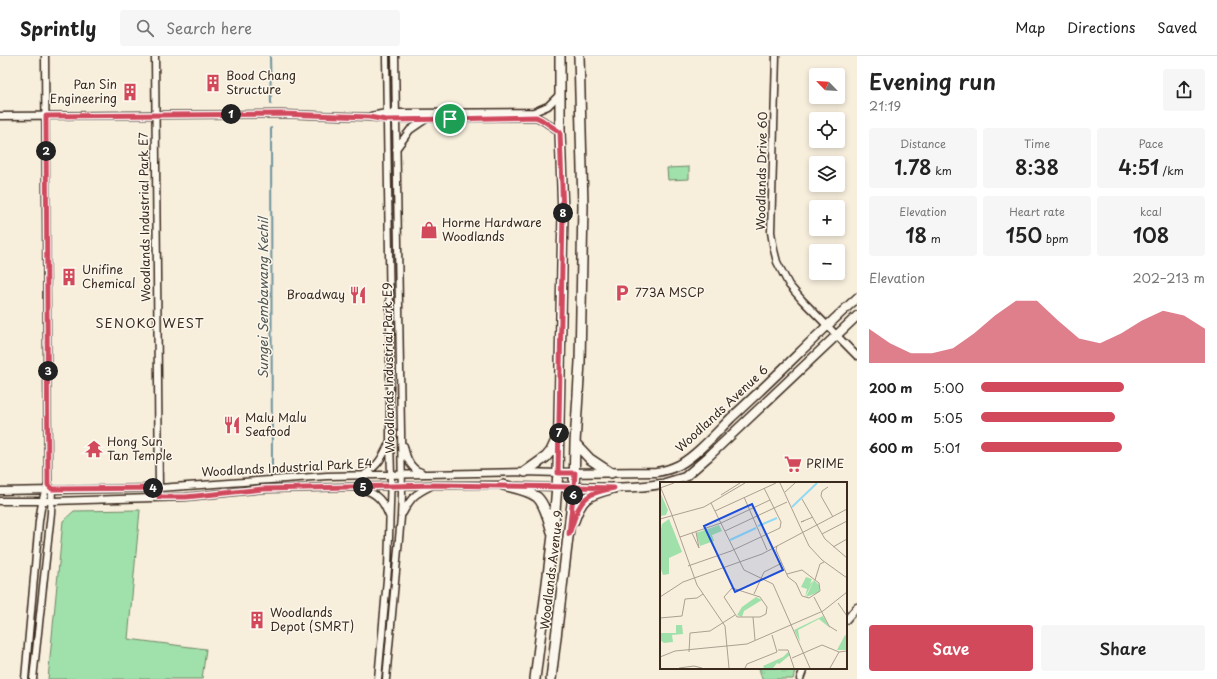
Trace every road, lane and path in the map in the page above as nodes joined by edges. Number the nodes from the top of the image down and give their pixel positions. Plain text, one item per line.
1 (45, 56) edge
2 (155, 56) edge
3 (386, 56) edge
4 (395, 56) edge
5 (560, 56) edge
6 (579, 56) edge
7 (776, 56) edge
8 (560, 94) junction
9 (155, 115) junction
10 (0, 116) edge
11 (46, 116) junction
12 (386, 116) junction
13 (395, 116) junction
14 (426, 120) junction
15 (560, 132) junction
16 (396, 149) junction
17 (857, 298) edge
18 (857, 316) edge
19 (827, 325) junction
20 (838, 336) junction
21 (857, 356) edge
22 (401, 433) junction
23 (559, 435) junction
24 (390, 442) junction
25 (575, 443) junction
26 (525, 472) junction
27 (558, 473) junction
28 (575, 473) junction
29 (611, 473) junction
30 (391, 474) junction
31 (402, 474) junction
32 (427, 474) junction
33 (364, 475) junction
34 (668, 482) edge
35 (660, 484) edge
36 (435, 485) junction
37 (503, 485) junction
38 (391, 486) junction
39 (402, 486) junction
40 (357, 487) junction
41 (557, 487) junction
42 (574, 487) junction
43 (49, 488) junction
44 (127, 488) junction
45 (159, 488) junction
46 (614, 488) junction
47 (80, 489) junction
48 (20, 490) junction
49 (0, 491) edge
50 (159, 497) junction
51 (127, 498) junction
52 (79, 500) junction
53 (0, 501) edge
54 (20, 501) junction
55 (43, 501) junction
56 (52, 501) junction
57 (401, 516) junction
58 (390, 520) junction
59 (569, 534) junction
60 (554, 536) junction
61 (385, 601) junction
62 (393, 602) junction
63 (857, 607) edge
64 (855, 614) edge
65 (804, 669) edge
66 (25, 679) edge
67 (34, 679) edge
68 (378, 679) edge
69 (386, 679) edge
70 (535, 679) edge
71 (551, 679) edge
72 (800, 679) edge

1 - 11 street
2 - 9 street, Woodlands Industrial Park E7
3 - 12 street, Woodlands Industrial Park E9
4 - 13 street, Woodlands Industrial Park E9
5 - 8 main road, Woodlands Avenue 9
6 - 25 main road, Woodlands Avenue 9
7 - 19 street, Woodlands Drive 60
8 - 13 street
8 - 15 main road, Woodlands Avenue 9
9 - 11 street
9 - 12 street
9 - 45 street, Woodlands Industrial Park E7
10 - 11 street
11 - 43 street
12 - 13 street
12 - 24 street, Woodlands Industrial Park E9
13 - 14 street
13 - 16 street, Woodlands Industrial Park E9
14 - 15 street
14 - 16 street
15 - 23 main road, Woodlands Avenue 9
16 - 22 street, Woodlands Industrial Park E9
17 - 19 street, Woodlands Avenue 6
18 - 20 street, Woodlands Avenue 6
19 - 20 street, Woodlands Drive 60
19 - 29 street, Woodlands Avenue 6
20 - 21 street, Woodlands Drive 60
20 - 34 street, Woodlands Avenue 6
22 - 31 street, Woodlands Industrial Park E9
22 - 32 street
23 - 26 main road
23 - 27 main road, Woodlands Avenue 9
24 - 30 street, Woodlands Industrial Park E9
24 - 33 street
25 - 28 main road, Woodlands Avenue 9
25 - 29 main road
26 - 27 street, Woodlands Industrial Park E4
26 - 32 street, Woodlands Industrial Park E4
27 - 28 street, Woodlands Industrial Park E4
27 - 41 main road, Woodlands Avenue 9
28 - 29 street, Woodlands Avenue 6
28 - 42 main road, Woodlands Avenue 9
30 - 31 street, Woodlands Industrial Park E4
30 - 33 street, Woodlands Industrial Park E4
30 - 38 street, Woodlands Industrial Park E9
31 - 32 street, Woodlands Industrial Park E4
31 - 39 street, Woodlands Industrial Park E9
33 - 45 street, Woodlands Industrial Park E4
35 - 46 street
36 - 37 street, Woodlands Industrial Park E4
36 - 39 street, Woodlands Industrial Park E4
36 - 57 street
37 - 41 street, Woodlands Industrial Park E4
37 - 60 main road
38 - 39 street, Woodlands Industrial Park E4
38 - 40 street, Woodlands Industrial Park E4
38 - 58 street, Woodlands Industrial Park E9
39 - 57 street, Woodlands Industrial Park E9
40 - 50 street, Woodlands Industrial Park E4
40 - 58 street
41 - 42 street, Woodlands Industrial Park E4
41 - 60 main road, Woodlands Avenue 9
42 - 46 street
42 - 59 main road, Woodlands Avenue 9
43 - 47 street, Woodlands Industrial Park E4
43 - 48 street, Woodlands Industrial Park E4
43 - 55 street
43 - 56 street
44 - 45 street, Woodlands Industrial Park E4
44 - 47 street, Woodlands Industrial Park E4
44 - 51 street
45 - 50 street, Woodlands Industrial Park E7
46 - 59 main road
47 - 52 street
48 - 49 street, Woodlands Industrial Park E4
48 - 54 street
50 - 51 street, Woodlands Industrial Park E4
51 - 52 street, Woodlands Industrial Park E4
52 - 56 street, Woodlands Industrial Park E4
53 - 54 street, Woodlands Industrial Park E4
54 - 55 street, Woodlands Industrial Park E4
55 - 56 street, Woodlands Industrial Park E4
55 - 66 street
56 - 67 street
57 - 62 street, Woodlands Industrial Park E9
58 - 61 street, Woodlands Industrial Park E9
59 - 71 main road, Woodlands Avenue 9
60 - 70 main road, Woodlands Avenue 9
61 - 62 street
61 - 68 street, Woodlands Industrial Park E9
62 - 69 street, Woodlands Industrial Park E9
63 - 64 street
65 - 72 street

